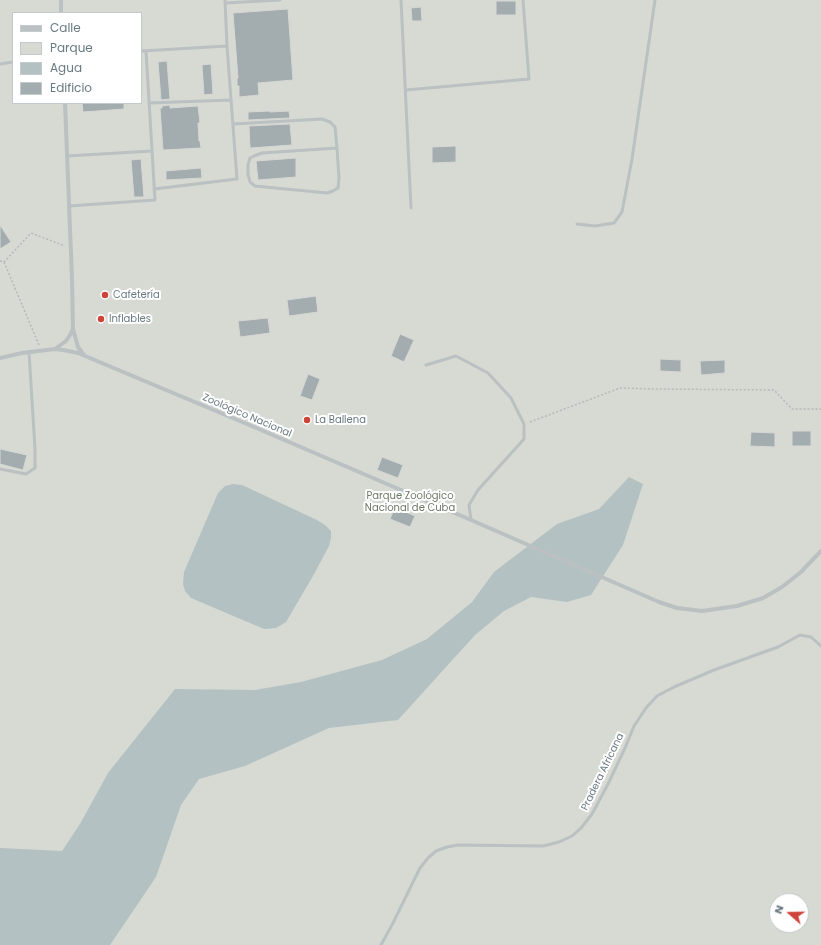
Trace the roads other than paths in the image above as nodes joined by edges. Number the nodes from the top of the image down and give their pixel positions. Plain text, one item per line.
1 (61, 0) edge
2 (280, 0) edge
3 (401, 0) edge
4 (523, 0) edge
5 (656, 0) edge
6 (225, 2) edge
7 (61, 12) edge
8 (227, 46) junction
9 (142, 51) edge
10 (146, 51) junction
11 (12, 62) edge
12 (0, 64) edge
13 (406, 90) junction
14 (231, 100) junction
15 (149, 103) junction
16 (65, 104) edge
17 (233, 124) junction
18 (337, 148) junction
19 (152, 151) junction
20 (68, 156) junction
21 (154, 189) junction
22 (69, 206) junction
23 (411, 208) dead end
24 (577, 224) dead end
25 (73, 329) junction
26 (55, 349) junction
27 (29, 352) junction
28 (0, 358) edge
29 (89, 359) junction
30 (426, 364) dead end
31 (0, 469) edge
32 (471, 520) junction
33 (821, 551) edge
34 (821, 646) edge
35 (381, 945) edge

1 - 7 street
2 - 6 lane
3 - 13 lane
4 - 13 lane
5 - 24 lane
6 - 8 lane
8 - 10 lane
8 - 14 lane
9 - 10 lane
10 - 15 lane
11 - 12 lane
13 - 23 lane
14 - 15 lane
14 - 17 lane
15 - 19 lane
16 - 20 street
17 - 18 lane
17 - 21 lane
18 - 18 lane
19 - 20 lane
19 - 21 lane
20 - 22 street
21 - 22 lane
22 - 25 street
25 - 26 street
25 - 29 street
26 - 27 street, Zoológico Nacional
26 - 29 street, Zoológico Nacional
27 - 28 street, Zoológico Nacional
27 - 31 lane
29 - 32 street, Zoológico Nacional
30 - 32 lane
32 - 33 street, Zoológico Nacional
34 - 35 lane, Pradera Africana

